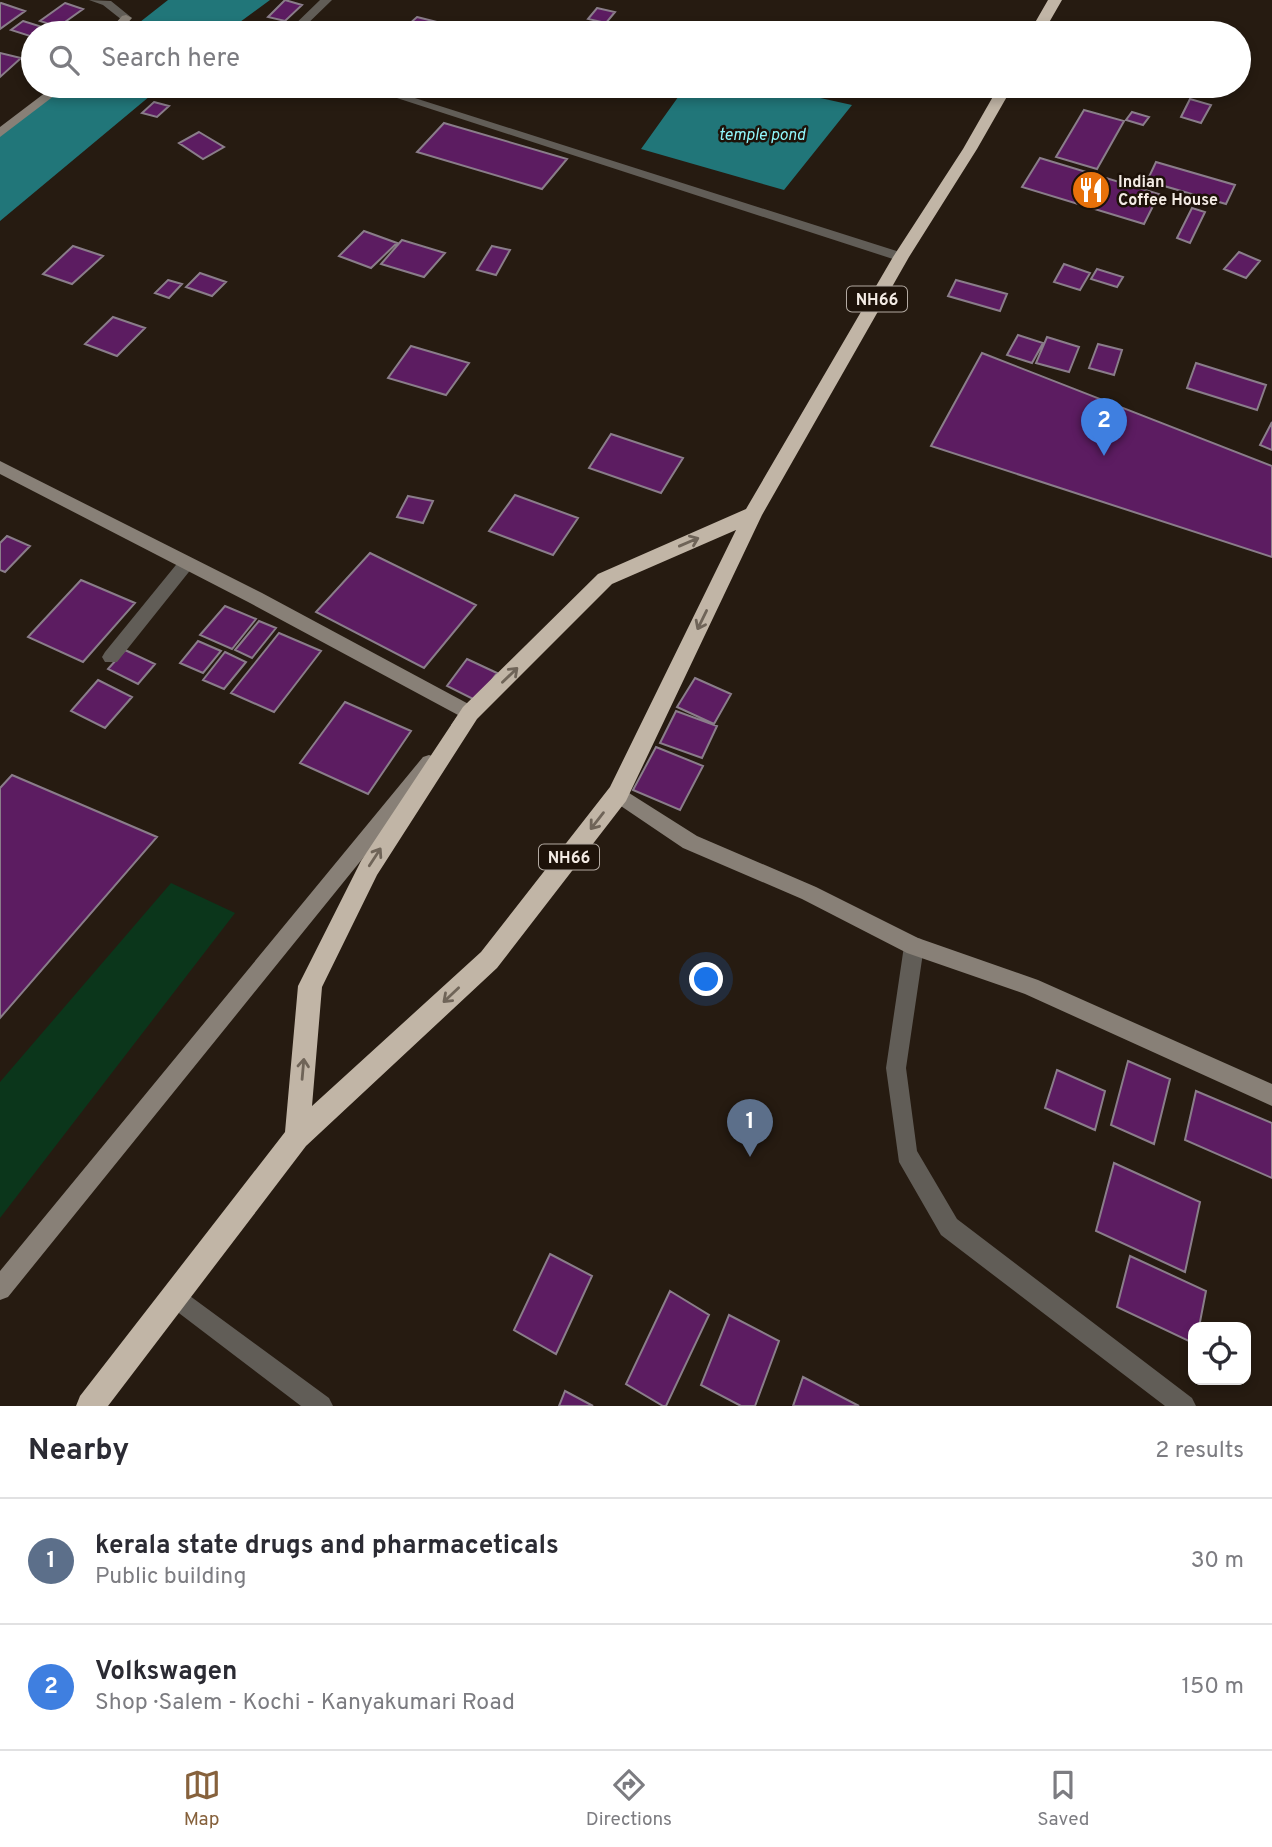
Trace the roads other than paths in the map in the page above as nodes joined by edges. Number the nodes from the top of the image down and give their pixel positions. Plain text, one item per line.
1 (95, 0) edge
2 (326, 0) edge
3 (1055, 0) edge
4 (123, 21) edge
5 (304, 21) edge
6 (1043, 21) edge
7 (45, 98) edge
8 (404, 98) edge
9 (999, 98) edge
10 (0, 133) edge
11 (901, 257) junction
12 (0, 467) edge
13 (753, 514) junction
14 (186, 564) junction
15 (111, 657) dead end
16 (470, 713) junction
17 (618, 794) junction
18 (914, 946) junction
19 (1272, 1095) edge
20 (297, 1137) junction
21 (0, 1289) edge
22 (175, 1296) junction
23 (90, 1406) edge
24 (321, 1406) edge
25 (1184, 1406) edge

1 - 4 street
2 - 5 street
3 - 6 highway
7 - 10 street
8 - 11 street
9 - 11 highway, NH66
11 - 13 highway, NH66
12 - 14 street
16 -> 13 highway
13 -> 17 highway, NH66
14 - 15 street
14 - 16 street
20 -> 16 highway
16 - 21 street
17 - 18 street
17 -> 20 highway, NH66
18 - 19 street
18 - 25 street
20 - 22 highway, NH66
22 - 23 highway, NH66
22 - 24 street

